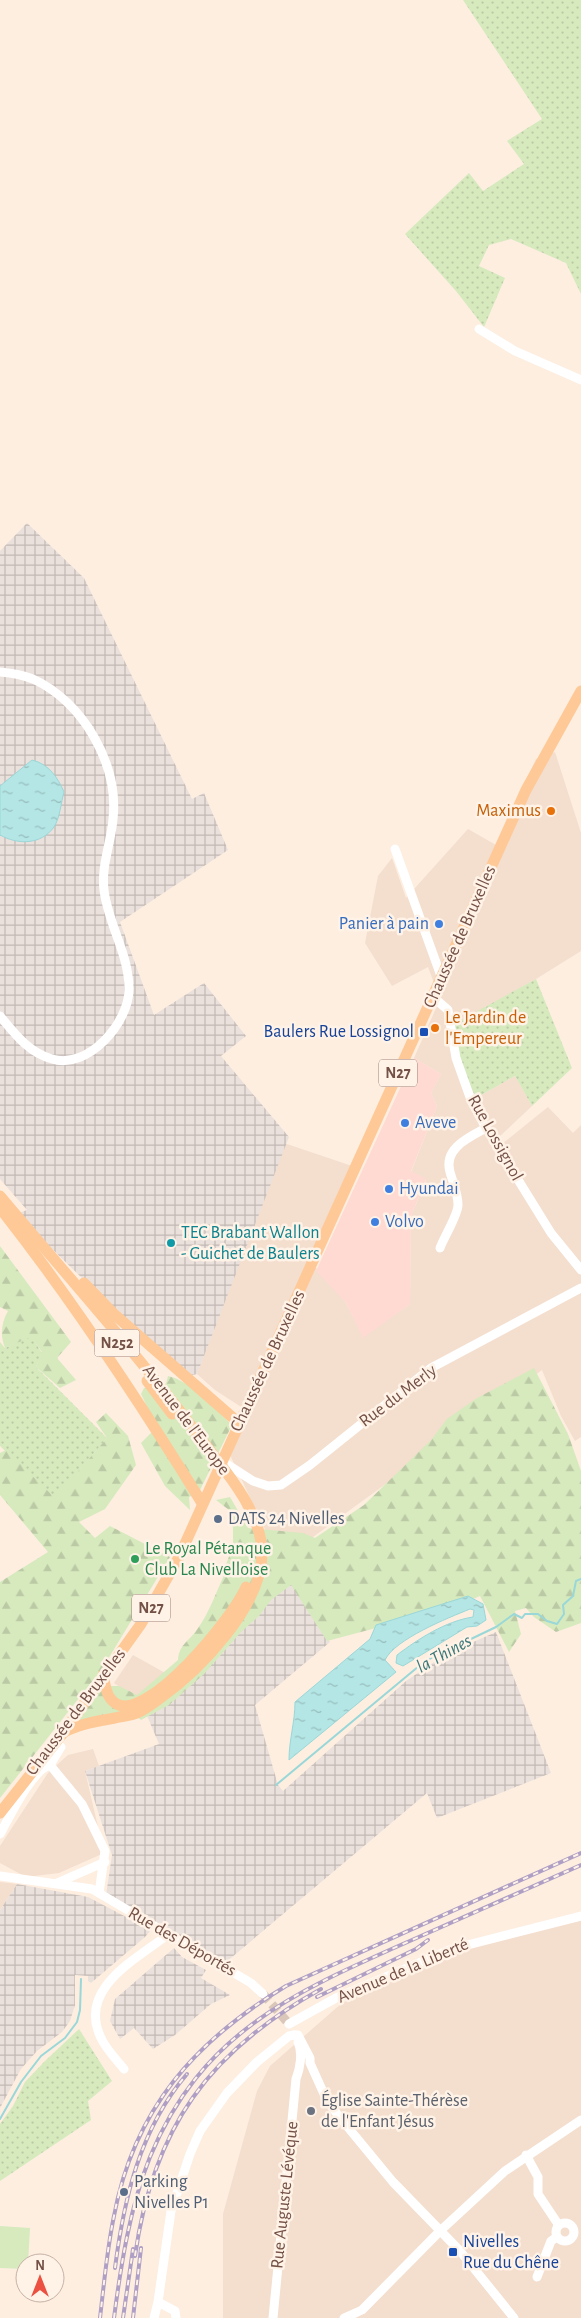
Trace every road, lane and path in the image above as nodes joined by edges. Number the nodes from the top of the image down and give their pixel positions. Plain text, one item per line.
1 (479, 329) dead end
2 (581, 380) edge
3 (0, 672) edge
4 (581, 691) edge
5 (395, 849) dead end
6 (440, 976) junction
7 (433, 997) junction
8 (0, 1016) edge
9 (486, 1128) junction
10 (0, 1196) edge
11 (0, 1206) edge
12 (16, 1214) junction
13 (440, 1248) dead end
14 (581, 1270) edge
15 (581, 1288) edge
16 (240, 1424) junction
17 (222, 1461) junction
18 (232, 1486) junction
19 (202, 1503) junction
20 (103, 1675) junction
21 (62, 1733) junction
22 (56, 1747) junction
23 (50, 1765) junction
24 (0, 1813) edge
25 (0, 1834) edge
26 (105, 1862) junction
27 (0, 1876) edge
28 (56, 1883) junction
29 (99, 1893) junction
30 (581, 1916) edge
31 (166, 1933) junction
32 (263, 1994) tunnel mouth
33 (288, 2024) junction
34 (294, 2035) junction
35 (306, 2048) junction
36 (308, 2066) junction
37 (124, 2069) dead end
38 (298, 2073) junction
39 (581, 2120) edge
40 (526, 2155) junction
41 (558, 2224) junction
42 (440, 2231) junction
43 (557, 2237) junction
44 (537, 2277) dead end
45 (158, 2302) junction
46 (154, 2318) edge
47 (176, 2318) edge
48 (273, 2318) edge
49 (344, 2318) edge
50 (514, 2318) edge

1 - 2 street
3 - 8 street
4 - 6 main road, Chaussée de Bruxelles / N27
5 - 6 street
6 - 7 main road, Chaussée de Bruxelles / N27
7 - 9 street, Rue Lossignol
7 - 16 main road, Chaussée de Bruxelles / N27
9 - 13 street
9 - 14 street, Rue Lossignol
10 - 12 main road, Avenue de l'Europe / N252
11 - 18 main road, Avenue de l'Europe / N252
11 - 19 main road
12 - 16 main road
12 - 18 main road, Avenue de l'Europe / N252
15 - 17 street, Rue du Merly
16 - 17 main road, Chaussée de Bruxelles / N27
17 - 19 main road, N27
18 - 20 main road
18 - 21 main road
19 - 20 main road, Chaussée de Bruxelles / N27
20 - 21 main road, Chaussée de Bruxelles / N27
21 - 22 main road, Chaussée de Bruxelles / N27
22 - 23 street, Chaussée de Bruxelles
22 - 24 main road, Chaussée de Bruxelles / N27
23 - 25 street, Chaussée de Bruxelles
23 - 26 street
26 - 28 street
26 - 29 street
27 - 28 street, Rue des Déportés
28 - 29 street, Rue des Déportés
29 - 31 street, Rue des Déportés
30 - 33 street, Avenue de la Liberté
31 - 32 street, Rue des Déportés
31 - 37 street
33 - 34 street
33 - 35 street
34 - 35 street
34 - 36 street
34 - 45 street
35 - 36 street
36 - 38 street, Rue Auguste Lévéque
36 - 38 street
36 - 42 street
38 - 48 street, Rue Auguste Lévéque
39 - 40 street
40 - 41 street
40 - 42 street
41 - 43 street
41 - 43 street
42 - 49 street
42 - 50 street
43 - 44 street
45 - 46 street
45 - 47 street

